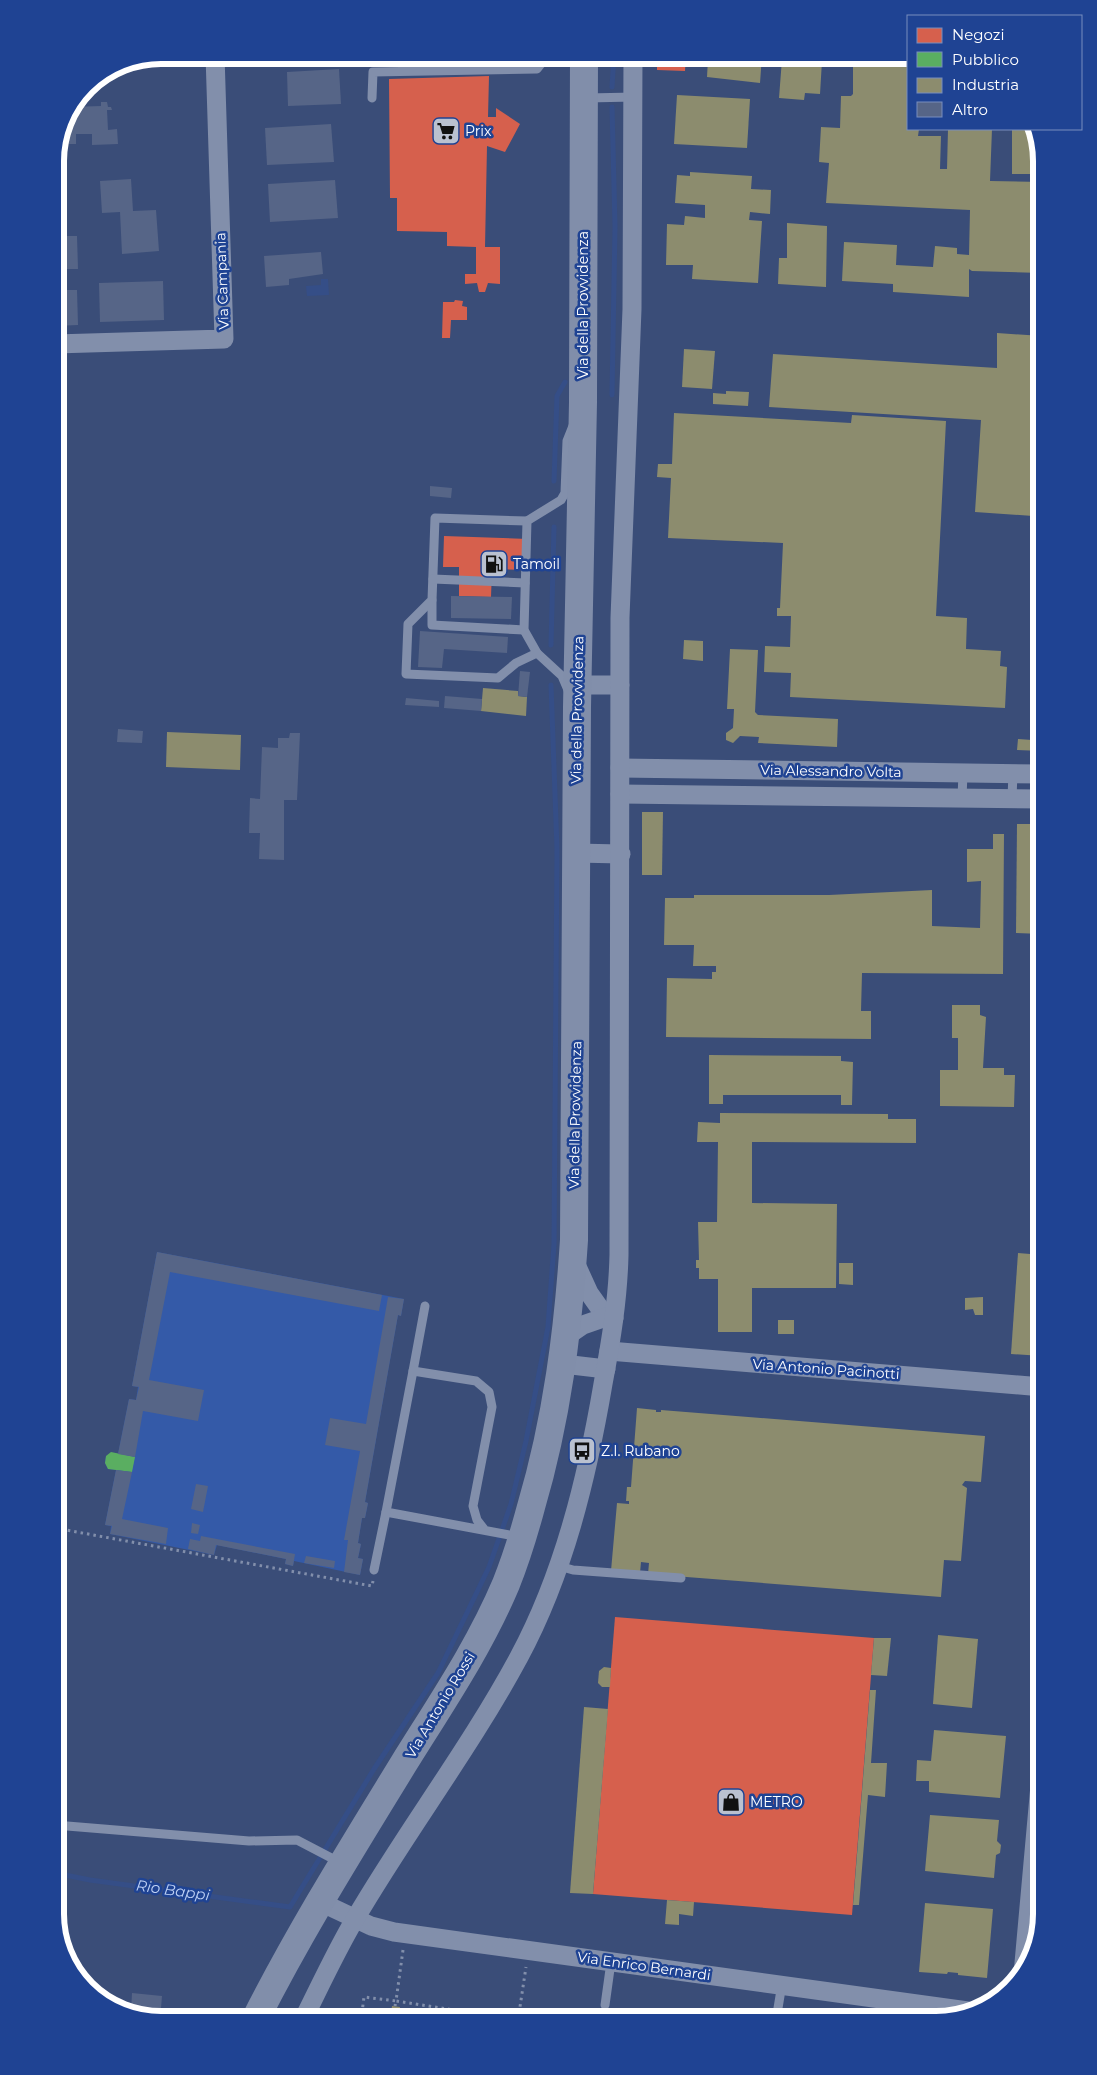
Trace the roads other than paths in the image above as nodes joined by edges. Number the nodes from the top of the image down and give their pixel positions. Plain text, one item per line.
1 (215, 64) edge
2 (540, 64) edge
3 (584, 64) edge
4 (633, 64) edge
5 (634, 97) junction
6 (372, 98) dead end
7 (584, 98) junction
8 (64, 344) edge
9 (583, 402) junction
10 (527, 521) junction
11 (433, 579) junction
12 (525, 583) junction
13 (432, 600) junction
14 (524, 630) junction
15 (537, 653) junction
16 (620, 685) junction
17 (577, 696) junction
18 (620, 768) junction
19 (963, 773) junction
20 (1013, 773) junction
21 (1033, 774) edge
22 (620, 794) junction
23 (962, 798) junction
24 (1012, 798) junction
25 (1033, 798) edge
26 (576, 853) junction
27 (621, 854) junction
28 (573, 1258) junction
29 (425, 1306) dead end
30 (610, 1318) junction
31 (566, 1336) junction
32 (608, 1360) junction
33 (563, 1364) junction
34 (414, 1371) junction
35 (1033, 1385) edge
36 (386, 1512) junction
37 (487, 1529) junction
38 (514, 1536) junction
39 (559, 1566) junction
40 (374, 1570) road end
41 (681, 1578) dead end
42 (64, 1826) edge
43 (336, 1860) junction
44 (1033, 1869) edge
45 (318, 1901) junction
46 (355, 1918) junction
47 (1026, 1950) edge
48 (611, 1962) junction
49 (782, 1984) junction
50 (605, 2005) dead end
51 (955, 2009) edge
52 (260, 2011) edge
53 (308, 2011) edge
54 (778, 2011) edge

1 - 8 street, Via Campania
2 - 6 lane
3 - 7 main road, Via della Provvidenza
4 - 5 street
5 - 7 lane
5 - 16 street
7 - 9 main road, Via della Provvidenza
9 - 10 lane
9 - 17 main road, Via della Provvidenza
10 - 11 lane
10 - 12 lane
11 - 12 lane
11 - 13 lane
12 - 14 lane
13 - 14 lane
13 - 15 lane
14 - 15 lane
15 - 17 lane
16 - 17 street
16 - 18 street
17 - 26 main road, Via della Provvidenza
18 - 19 street, Via Alessandro Volta
18 - 22 street
19 - 20 street, Via Alessandro Volta
19 - 23 lane
20 - 21 street, Via Alessandro Volta
20 - 24 lane
22 - 23 street, Via Alessandro Volta
22 - 27 street
23 - 24 street, Via Alessandro Volta
24 - 25 street, Via Alessandro Volta
26 - 27 street
26 - 28 main road, Via della Provvidenza
27 - 30 street
28 - 30 street
28 - 31 main road, Via della Provvidenza
29 - 34 lane
30 - 31 street
30 - 32 street
31 - 33 main road, Via della Provvidenza
32 - 33 street, Via Antonio Pacinotti
32 - 35 street, Via Antonio Pacinotti
32 - 39 street
33 - 38 main road, Via Antonio Rossi
34 - 36 lane
34 - 37 lane
36 - 37 lane
36 - 40 lane
37 - 38 lane
38 - 43 main road, Via Antonio Rossi
39 - 41 lane
39 - 46 street
42 - 43 lane
43 - 45 main road, Via Antonio Rossi
44 - 47 street
45 - 46 street, Via Enrico Bernardi
45 - 52 main road, Via Antonio Rossi
46 - 48 street, Via Enrico Bernardi
46 - 53 street
48 - 49 street, Via Enrico Bernardi
48 - 50 lane
49 - 51 street, Via Enrico Bernardi
49 - 54 lane

